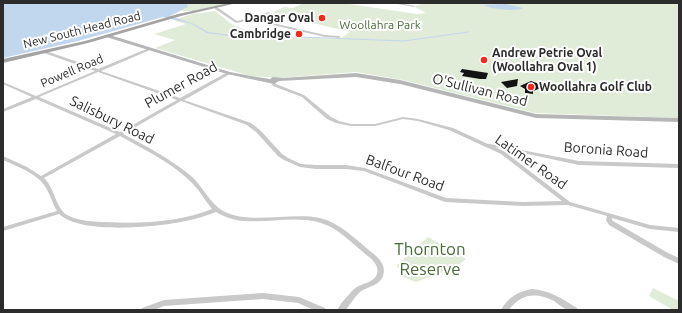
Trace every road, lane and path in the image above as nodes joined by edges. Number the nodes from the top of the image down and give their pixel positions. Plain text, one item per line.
1 (235, 3) edge
2 (393, 3) edge
3 (414, 6) dead end
4 (216, 8) junction
5 (269, 13) dead end
6 (252, 19) junction
7 (108, 36) junction
8 (339, 38) dead end
9 (149, 49) junction
10 (45, 52) junction
11 (3, 61) edge
12 (98, 70) junction
13 (228, 73) junction
14 (273, 81) junction
15 (3, 83) edge
16 (36, 97) junction
17 (180, 99) junction
18 (3, 111) edge
19 (679, 120) edge
20 (120, 134) junction
21 (485, 144) junction
22 (3, 158) edge
23 (679, 166) edge
24 (41, 178) junction
25 (568, 202) junction
26 (217, 209) junction
27 (60, 212) junction
28 (610, 215) junction
29 (3, 229) edge
30 (679, 230) edge
31 (679, 261) edge
32 (145, 310) edge
33 (322, 310) edge
34 (341, 310) edge
35 (505, 310) edge
36 (574, 310) edge

1 - 4 main road, New South Head Road
2 - 3 street
4 - 6 street
4 - 7 main road, New South Head Road
5 - 6 street
6 - 8 street
7 - 9 main road, O'Sullivan Road
7 - 10 main road, New South Head Road
9 - 12 street, Powell Road
9 - 13 main road, O'Sullivan Road
10 - 11 main road, New South Head Road
10 - 12 street, Balfour Road
12 - 16 street, Powell Road
12 - 17 street, Balfour Road
13 - 14 main road, O'Sullivan Road
13 - 17 street, Plumer Road
14 - 19 main road, O'Sullivan Road
14 - 21 street, Latimer Road
15 - 16 street, Salisbury Road
16 - 18 street, Powell Road
16 - 20 street, Salisbury Road
17 - 20 street, Plumer Road
17 - 25 street, Balfour Road
20 - 24 street, Plumer Road
20 - 26 street, Salisbury Road
21 - 23 street, Boronia Road
21 - 25 street, Latimer Road
22 - 24 street
24 - 27 street
25 - 28 street, Latimer Road
26 - 27 street
26 - 34 street
27 - 29 street
28 - 30 street, Latimer Road
28 - 31 street
32 - 33 street
35 - 36 street

